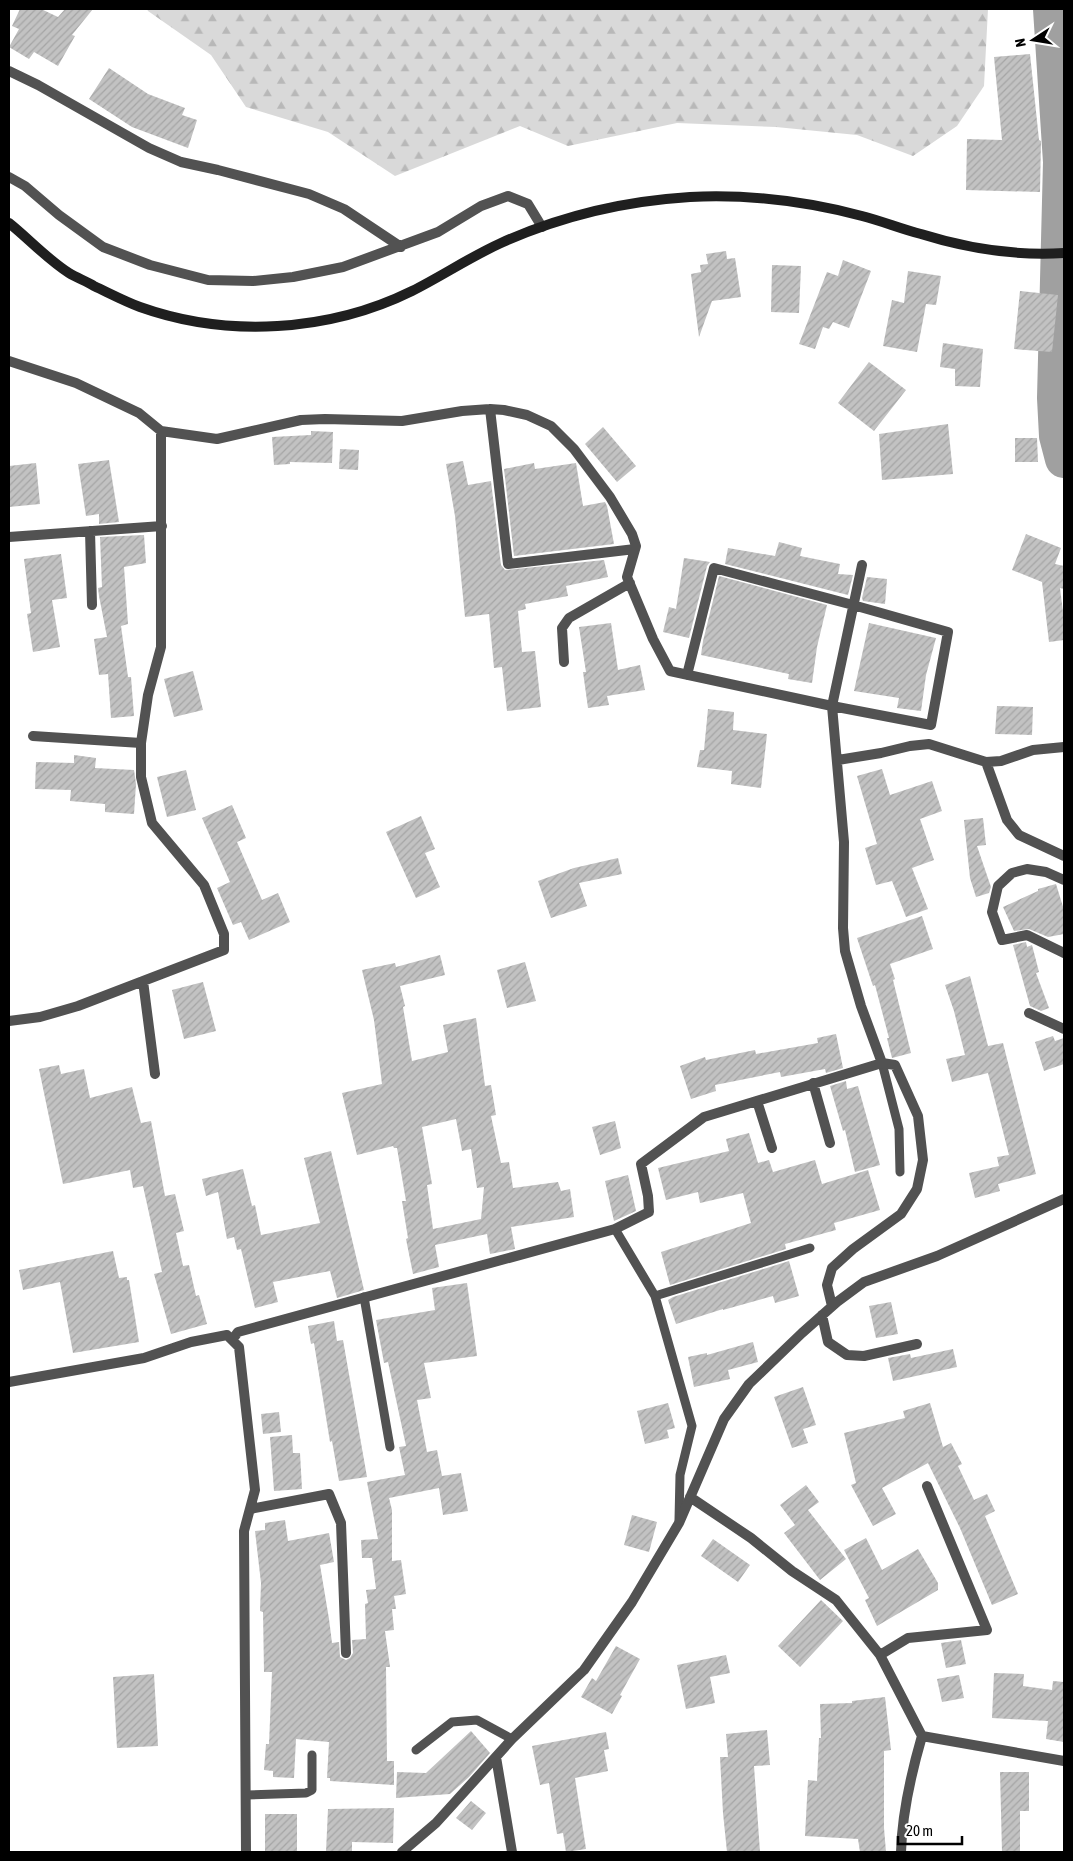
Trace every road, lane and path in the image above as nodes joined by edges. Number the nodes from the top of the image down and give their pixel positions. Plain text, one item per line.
1 (9, 71) edge
2 (9, 177) edge
3 (9, 223) edge
4 (542, 227) junction
5 (401, 247) junction
6 (1064, 253) edge
7 (9, 361) edge
8 (490, 409) junction
9 (161, 431) junction
10 (162, 526) junction
11 (90, 531) junction
12 (9, 537) edge
13 (635, 549) junction
14 (862, 565) dead end
15 (630, 583) junction
16 (92, 605) dead end
17 (853, 605) junction
18 (564, 662) dead end
19 (687, 675) junction
20 (832, 706) junction
21 (33, 736) dead end
22 (141, 743) junction
23 (1064, 747) edge
24 (838, 760) junction
25 (986, 762) junction
26 (1064, 856) edge
27 (1064, 880) edge
28 (1064, 953) edge
29 (143, 981) junction
30 (1028, 1013) dead end
31 (9, 1021) edge
32 (1064, 1029) edge
33 (882, 1063) junction
34 (155, 1074) dead end
35 (813, 1083) junction
36 (756, 1101) junction
37 (830, 1143) dead end
38 (772, 1148) dead end
39 (900, 1172) dead end
40 (1064, 1199) edge
41 (615, 1229) junction
42 (810, 1248) dead end
43 (655, 1296) junction
44 (364, 1297) junction
45 (832, 1306) junction
46 (822, 1315) junction
47 (232, 1340) junction
48 (917, 1344) dead end
49 (9, 1382) edge
50 (390, 1447) dead end
51 (927, 1486) dead end
52 (690, 1497) junction
53 (250, 1508) junction
54 (679, 1523) junction
55 (346, 1653) dead end
56 (880, 1655) junction
57 (922, 1736) junction
58 (512, 1739) junction
59 (416, 1750) dead end
60 (312, 1755) dead end
61 (496, 1757) junction
62 (1064, 1761) edge
63 (246, 1795) junction
64 (246, 1852) edge
65 (402, 1852) edge
66 (512, 1852) edge
67 (902, 1852) edge

1 - 5 street
2 - 5 street
3 - 4 street
4 - 5 street
4 - 6 street
7 - 9 street
8 - 9 street
8 - 13 street
8 - 13 street
9 - 10 street
10 - 11 street
10 - 22 street
11 - 12 street
11 - 16 street
13 - 15 street
14 - 17 street
15 - 18 street
15 - 19 street
17 - 19 street
17 - 20 street
17 - 20 street
19 - 20 street
20 - 24 street
21 - 22 street
22 - 29 street
23 - 25 street
24 - 25 street
24 - 33 street
25 - 26 street
27 - 28 street
29 - 31 street
29 - 34 street
30 - 32 street
33 - 35 street
33 - 39 lane
33 - 45 street
35 - 36 street
35 - 37 street
36 - 38 street
36 - 41 street
40 - 45 street
41 - 43 lane
41 - 44 street
42 - 43 lane
43 - 54 lane
44 - 47 street
44 - 50 lane
45 - 46 street
46 - 48 street
46 - 52 street
47 - 49 street
47 - 53 street
51 - 56 street
52 - 54 street
52 - 56 street
53 - 55 street
53 - 63 street
54 - 58 street
56 - 57 street
57 - 62 street
57 - 67 street
58 - 59 lane
58 - 61 street
60 - 63 lane
61 - 65 street
61 - 66 street
63 - 64 street

